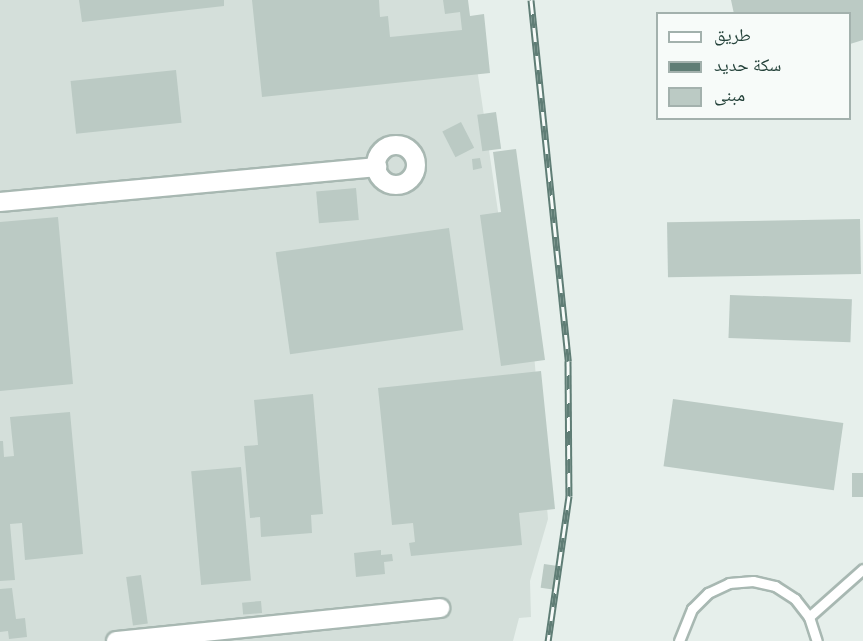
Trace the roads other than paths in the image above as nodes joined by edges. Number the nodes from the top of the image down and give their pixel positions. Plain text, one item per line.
1 (377, 167) dead end
2 (0, 202) edge
3 (863, 568) edge
4 (440, 608) dead end
5 (809, 617) junction
6 (286, 632) edge
7 (116, 641) edge
8 (679, 641) edge
9 (817, 641) edge

1 - 2 street
3 - 5 lane
4 - 6 street
5 - 8 lane
5 - 9 lane
6 - 7 street

